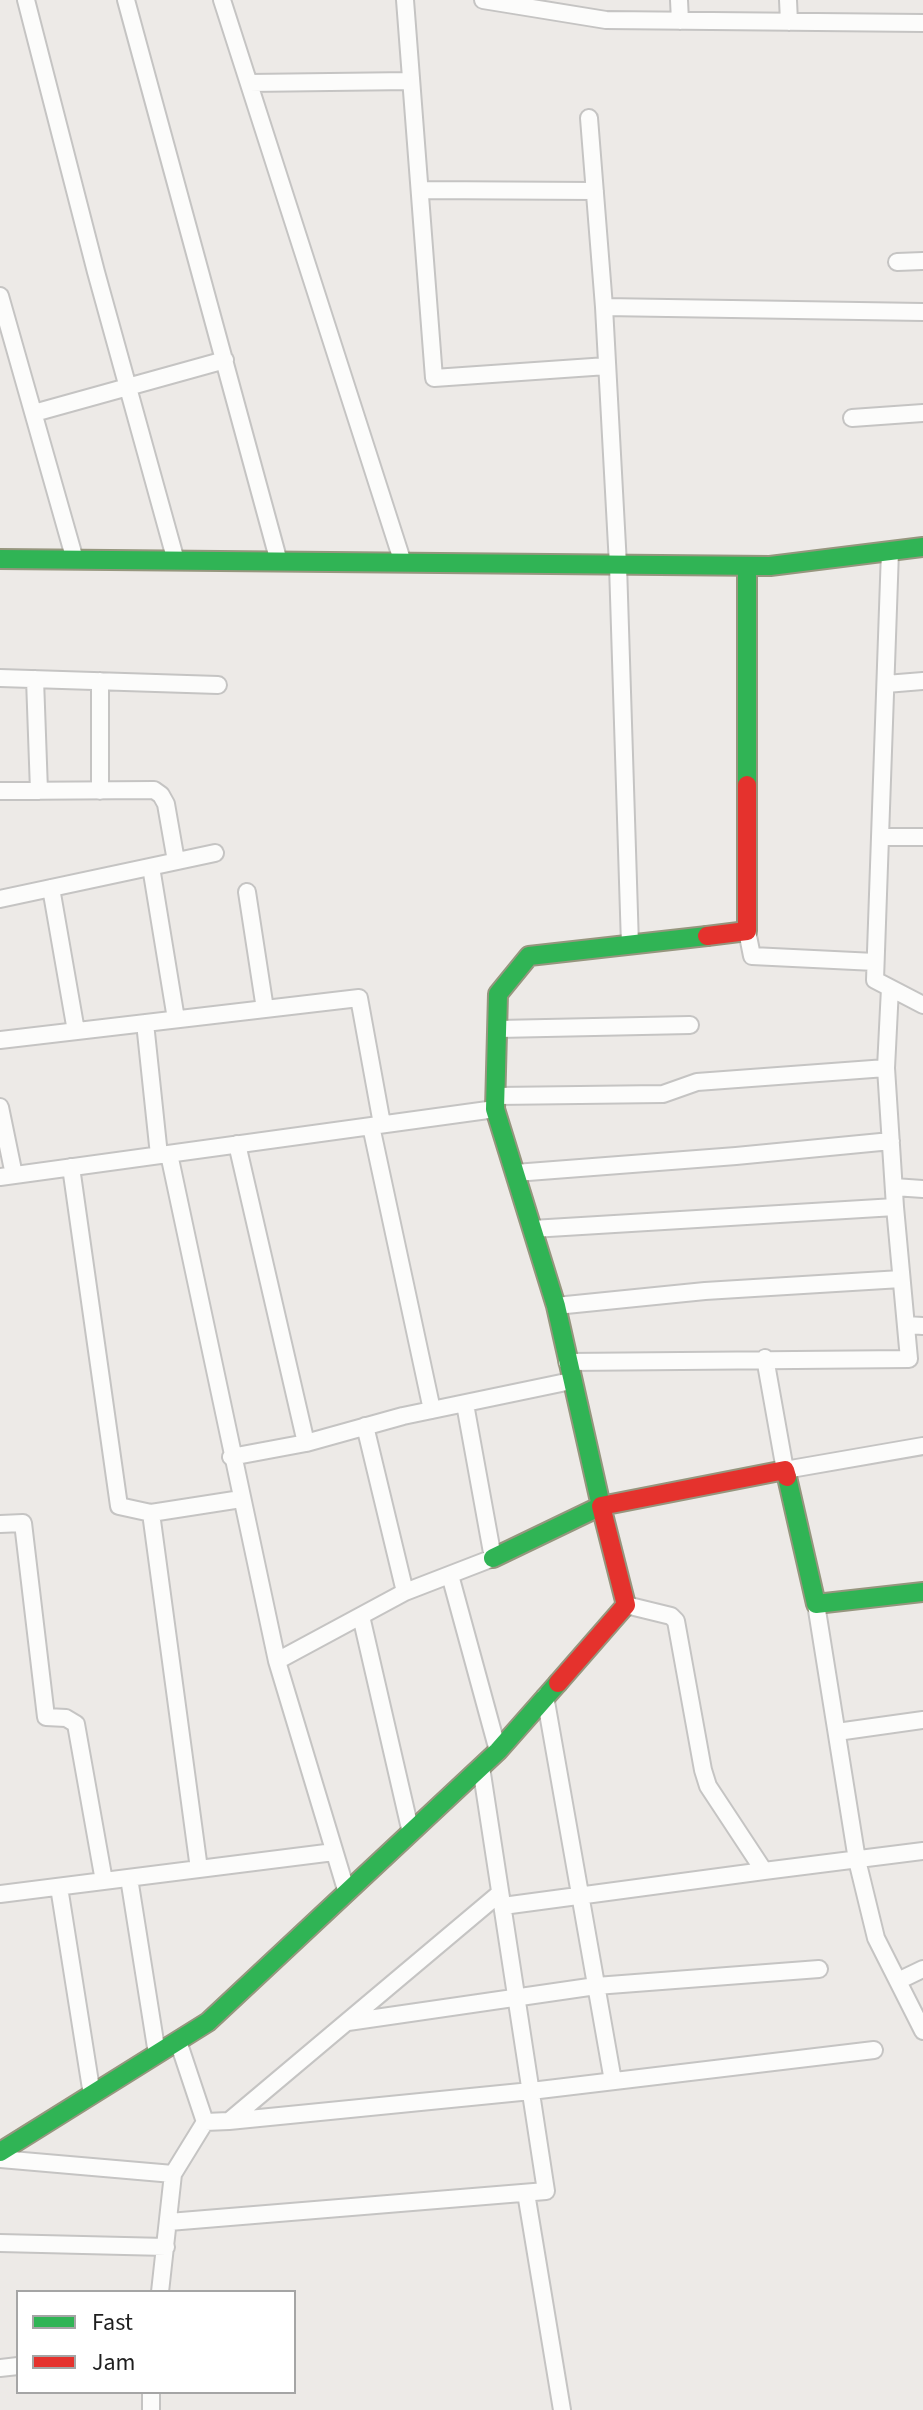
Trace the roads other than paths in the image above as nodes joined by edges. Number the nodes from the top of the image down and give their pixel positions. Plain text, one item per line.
1 (26, 0) edge
2 (126, 0) edge
3 (222, 0) edge
4 (405, 0) edge
5 (483, 0) edge
6 (679, 0) edge
7 (788, 0) edge
8 (680, 21) junction
9 (789, 22) junction
10 (923, 23) edge
11 (411, 81) junction
12 (249, 83) junction
13 (589, 118) dead end
14 (420, 190) junction
15 (595, 191) junction
16 (923, 261) edge
17 (897, 262) dead end
18 (0, 296) edge
19 (604, 307) junction
20 (923, 312) edge
21 (225, 360) junction
22 (607, 366) junction
23 (128, 386) junction
24 (34, 413) junction
25 (923, 413) edge
26 (852, 418) dead end
27 (923, 547) edge
28 (890, 551) junction
29 (0, 559) edge
30 (75, 560) junction
31 (176, 561) junction
32 (279, 562) junction
33 (403, 563) junction
34 (618, 565) junction
35 (747, 566) junction
36 (0, 678) edge
37 (35, 679) junction
38 (100, 681) junction
39 (923, 681) edge
40 (886, 684) junction
41 (218, 685) dead end
42 (0, 791) edge
43 (39, 791) junction
44 (100, 791) junction
45 (880, 837) junction
46 (923, 837) edge
47 (215, 853) dead end
48 (176, 861) junction
49 (151, 867) junction
50 (51, 888) junction
51 (247, 892) dead end
52 (0, 899) edge
53 (747, 931) junction
54 (630, 945) junction
55 (875, 962) junction
56 (890, 988) junction
57 (923, 1005) edge
58 (265, 1009) junction
59 (176, 1019) junction
60 (145, 1023) junction
61 (690, 1025) dead end
62 (498, 1029) junction
63 (76, 1031) junction
64 (0, 1040) edge
65 (886, 1068) junction
66 (496, 1102) junction
67 (0, 1107) edge
68 (377, 1125) junction
69 (891, 1141) junction
70 (237, 1144) junction
71 (164, 1154) junction
72 (71, 1167) junction
73 (515, 1173) junction
74 (7, 1176) edge
75 (894, 1187) junction
76 (923, 1189) edge
77 (895, 1207) junction
78 (532, 1229) junction
79 (901, 1279) junction
80 (556, 1306) junction
81 (914, 1325) edge
82 (765, 1358) junction
83 (567, 1362) junction
84 (571, 1381) junction
85 (465, 1404) junction
86 (432, 1410) junction
87 (365, 1426) junction
88 (306, 1443) junction
89 (923, 1446) edge
90 (231, 1457) junction
91 (785, 1470) junction
92 (241, 1499) junction
93 (601, 1506) junction
94 (151, 1513) junction
95 (0, 1524) edge
96 (493, 1558) junction
97 (450, 1575) junction
98 (405, 1592) junction
99 (923, 1592) edge
100 (816, 1604) junction
101 (626, 1605) junction
102 (361, 1616) junction
103 (277, 1661) junction
104 (545, 1696) junction
105 (923, 1720) edge
106 (837, 1732) junction
107 (498, 1751) junction
108 (481, 1767) junction
109 (411, 1833) junction
110 (923, 1851) edge
111 (334, 1852) junction
112 (857, 1860) junction
113 (199, 1869) junction
114 (764, 1871) junction
115 (129, 1878) junction
116 (104, 1881) junction
117 (59, 1887) junction
118 (347, 1893) junction
119 (582, 1893) junction
120 (0, 1894) edge
121 (502, 1899) junction
122 (819, 1969) dead end
123 (923, 1969) edge
124 (898, 1981) junction
125 (596, 1986) junction
126 (516, 1997) junction
127 (348, 2022) junction
128 (923, 2031) edge
129 (178, 2041) junction
130 (874, 2050) dead end
131 (157, 2054) junction
132 (613, 2081) junction
133 (531, 2091) junction
134 (92, 2095) junction
135 (229, 2121) junction
136 (205, 2122) junction
137 (0, 2152) edge
138 (0, 2159) edge
139 (173, 2174) junction
140 (526, 2193) junction
141 (169, 2222) junction
142 (0, 2243) edge
143 (166, 2247) junction
144 (160, 2290) edge
145 (562, 2410) edge

1 - 23 street
2 - 21 street
3 - 12 street
4 - 11 street
5 - 8 street
6 - 8 street
7 - 9 street
8 - 9 street
9 - 10 street
11 - 12 street
11 - 14 street
12 - 33 street
13 - 15 street
14 - 15 street
14 - 22 street
15 - 19 street
16 - 17 street
18 - 24 street
19 - 20 street
19 - 22 street
21 - 23 street
21 - 32 street
22 - 34 street
23 - 24 street
23 - 31 street
24 - 30 street
25 - 26 street
27 - 28 street
28 - 35 street
28 - 40 street
29 - 30 street
30 - 31 street
31 - 32 street
32 - 33 street
33 - 34 street
34 - 35 street
34 - 54 street
35 - 53 street
36 - 37 street
37 - 38 street
37 - 43 street
38 - 41 street
38 - 44 street
39 - 40 street
40 - 45 street
42 - 43 street
43 - 44 street
44 - 48 street
45 - 46 street
45 - 55 street
47 - 48 street
48 - 49 street
49 - 50 street
49 - 59 street
50 - 52 street
50 - 63 street
51 - 58 street
53 - 54 street
53 - 55 street
54 - 62 street
55 - 56 street
56 - 57 street
56 - 65 street
58 - 59 street
58 - 68 street
59 - 60 street
60 - 63 street
60 - 71 street
61 - 62 street
62 - 66 street
63 - 64 street
65 - 66 street
65 - 69 street
66 - 68 street
66 - 73 street
67 - 74 street
68 - 70 street
68 - 86 street
69 - 73 street
69 - 75 street
70 - 71 street
70 - 88 street
71 - 72 street
71 - 90 street
72 - 74 street
72 - 94 street
73 - 78 street
75 - 76 street
75 - 77 street
77 - 78 street
77 - 79 street
78 - 80 street
79 - 80 street
79 - 81 street
80 - 83 street
81 - 82 street
82 - 83 street
82 - 91 street
83 - 84 street
84 - 85 street
84 - 93 street
85 - 86 street
85 - 96 street
86 - 87 street
87 - 88 street
87 - 98 street
88 - 90 street
89 - 91 street
90 - 92 street
91 - 93 street
91 - 100 street
92 - 94 street
92 - 103 street
93 - 96 street
93 - 101 street
94 - 113 street
95 - 116 street
96 - 97 street
97 - 98 street
97 - 107 street
98 - 102 street
99 - 100 street
100 - 106 street
101 - 104 street
101 - 114 street
102 - 103 street
102 - 109 street
103 - 111 street
104 - 107 street
104 - 119 street
105 - 106 street
106 - 112 street
107 - 108 street
108 - 109 street
108 - 121 street
109 - 118 street
110 - 112 street
111 - 113 street
111 - 118 street
112 - 114 street
112 - 124 street
113 - 115 street
114 - 119 street
115 - 116 street
115 - 131 street
116 - 117 street
117 - 120 street
117 - 134 street
118 - 129 street
119 - 121 street
119 - 125 street
121 - 126 street
121 - 127 street
122 - 125 street
123 - 124 street
124 - 128 street
125 - 126 street
125 - 132 street
126 - 127 street
126 - 133 street
127 - 135 street
129 - 131 street
129 - 136 street
130 - 132 street
131 - 134 street
132 - 133 street
133 - 135 street
133 - 140 street
134 - 137 street
135 - 136 street
136 - 139 street
138 - 139 street
139 - 141 street
140 - 141 street
140 - 145 street
141 - 143 street
142 - 143 street
143 - 144 street

